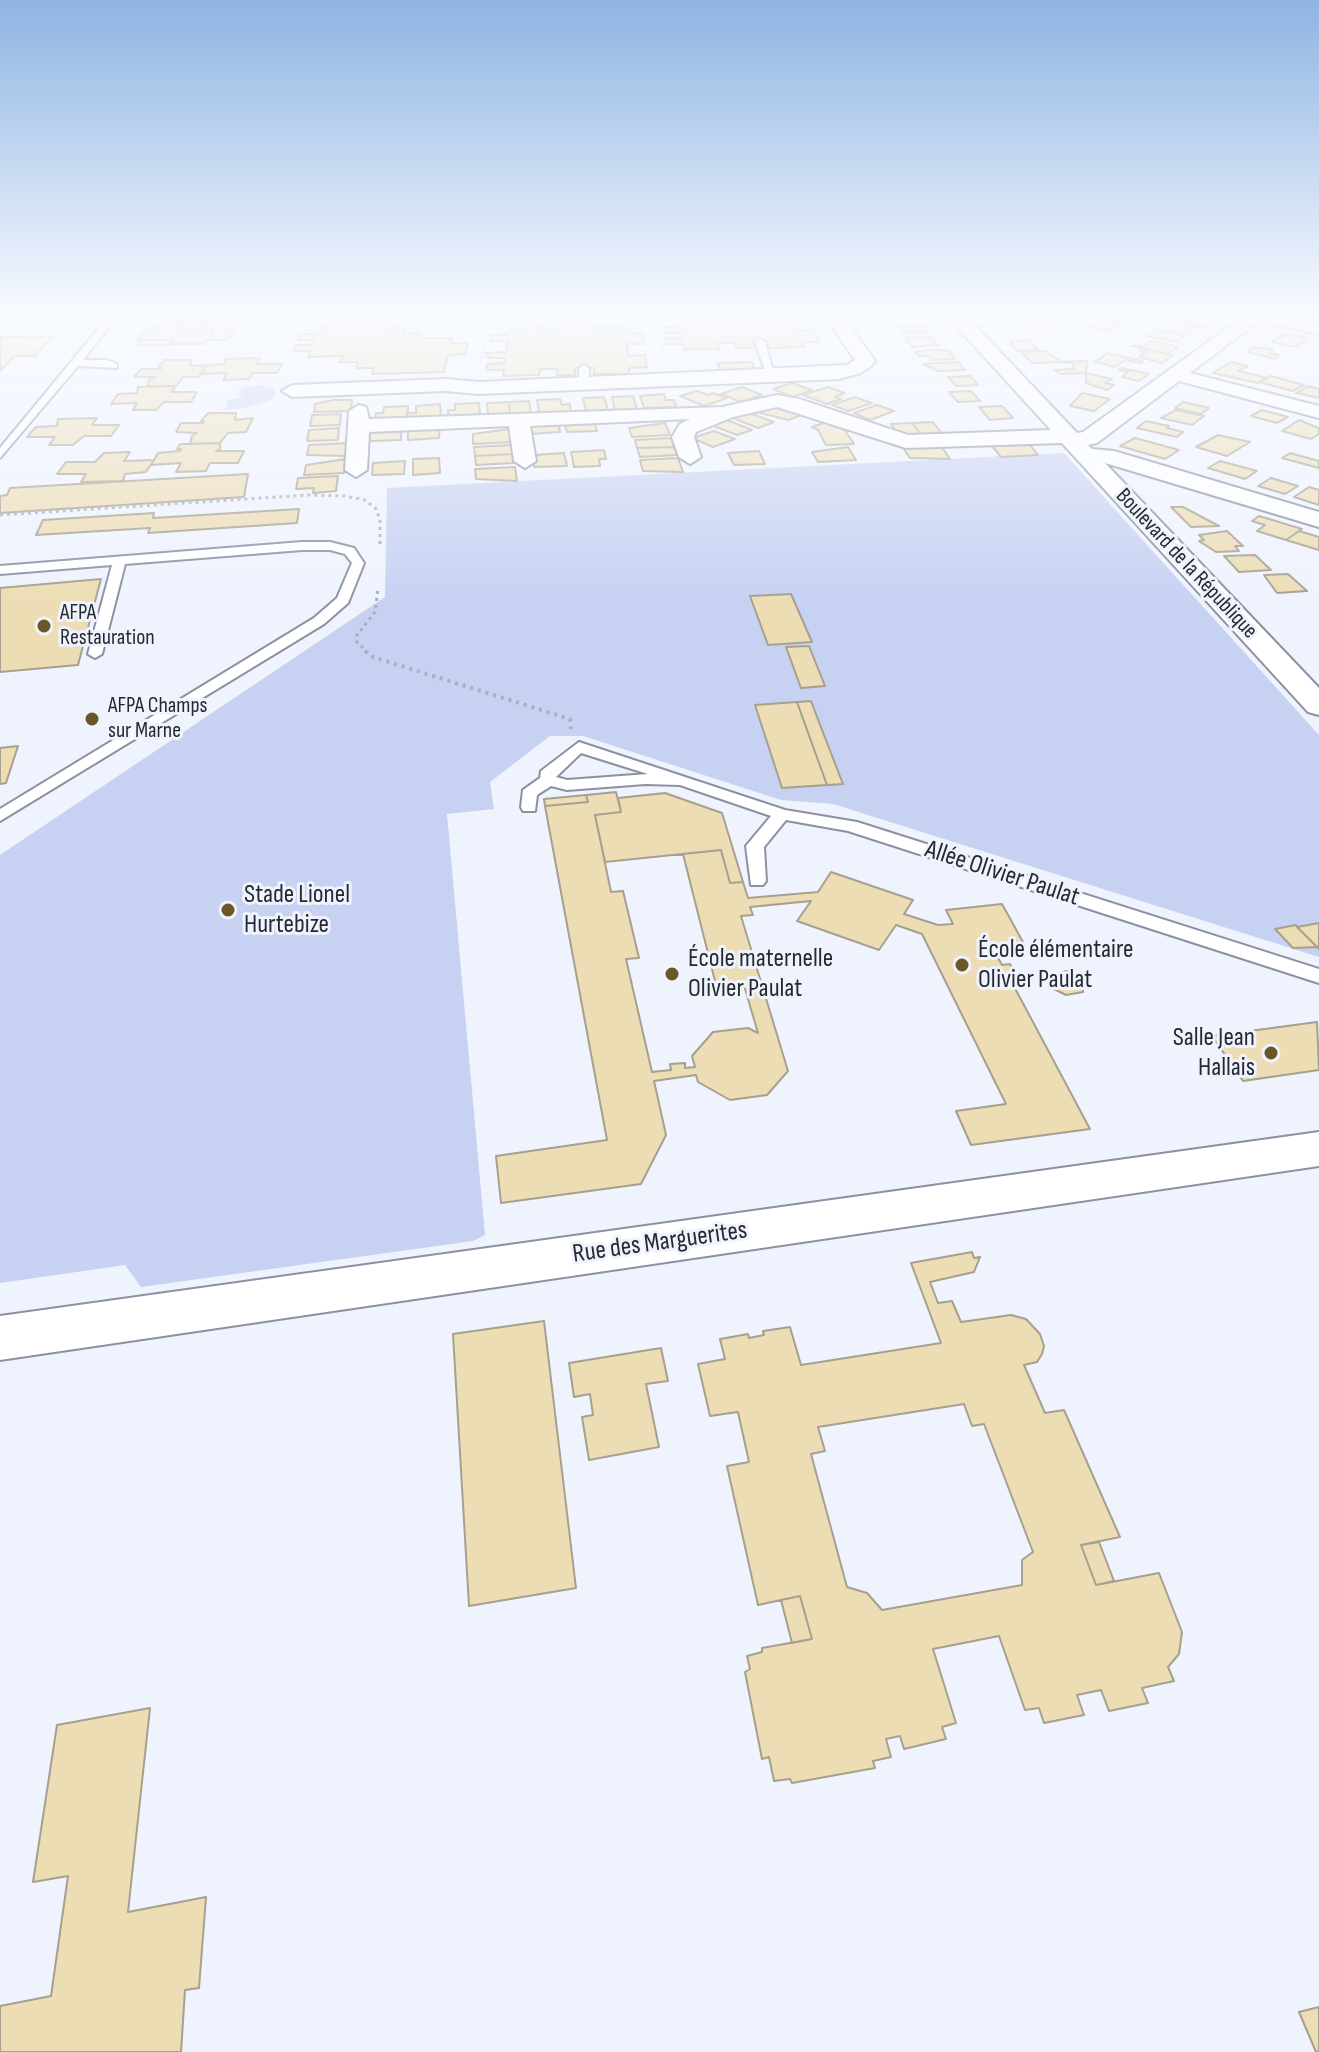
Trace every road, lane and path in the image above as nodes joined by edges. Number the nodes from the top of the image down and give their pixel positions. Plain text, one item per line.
1 (33, 412) edge
2 (727, 412) joint
3 (817, 412) edge
4 (1042, 412) edge
5 (1126, 412) edge
6 (519, 419) junction
7 (530, 451) dead end
8 (0, 455) edge
9 (1081, 455) junction
10 (690, 457) dead end
11 (356, 470) dead end
12 (0, 515) edge
13 (1319, 520) edge
14 (380, 551) dead end
15 (119, 561) junction
16 (0, 570) edge
17 (379, 581) dead end
18 (95, 654) dead end
19 (1319, 706) edge
20 (579, 747) junction
21 (549, 780) junction
22 (682, 780) junction
23 (529, 807) dead end
24 (782, 814) junction
25 (0, 815) edge
26 (757, 881) dead end
27 (1319, 976) edge
28 (1319, 1149) edge
29 (0, 1338) edge

1 - 8 lane
2 - 6 street
2 - 10 street
3 - 9 street
4 - 9 street, Boulevard de la République
5 - 9 street
6 - 7 street
6 - 11 street
9 - 13 street
9 - 19 street, Boulevard de la République
12 - 14 path
15 - 16 lane
15 - 18 lane
15 - 25 lane
17 - 20 path
20 - 21 lane
20 - 22 lane, Allée Olivier Paulat
21 - 22 lane, Allée Olivier Paulat
21 - 23 lane
22 - 24 lane, Allée Olivier Paulat
24 - 26 lane
24 - 27 lane, Allée Olivier Paulat
28 - 29 street, Rue des Marguerites

